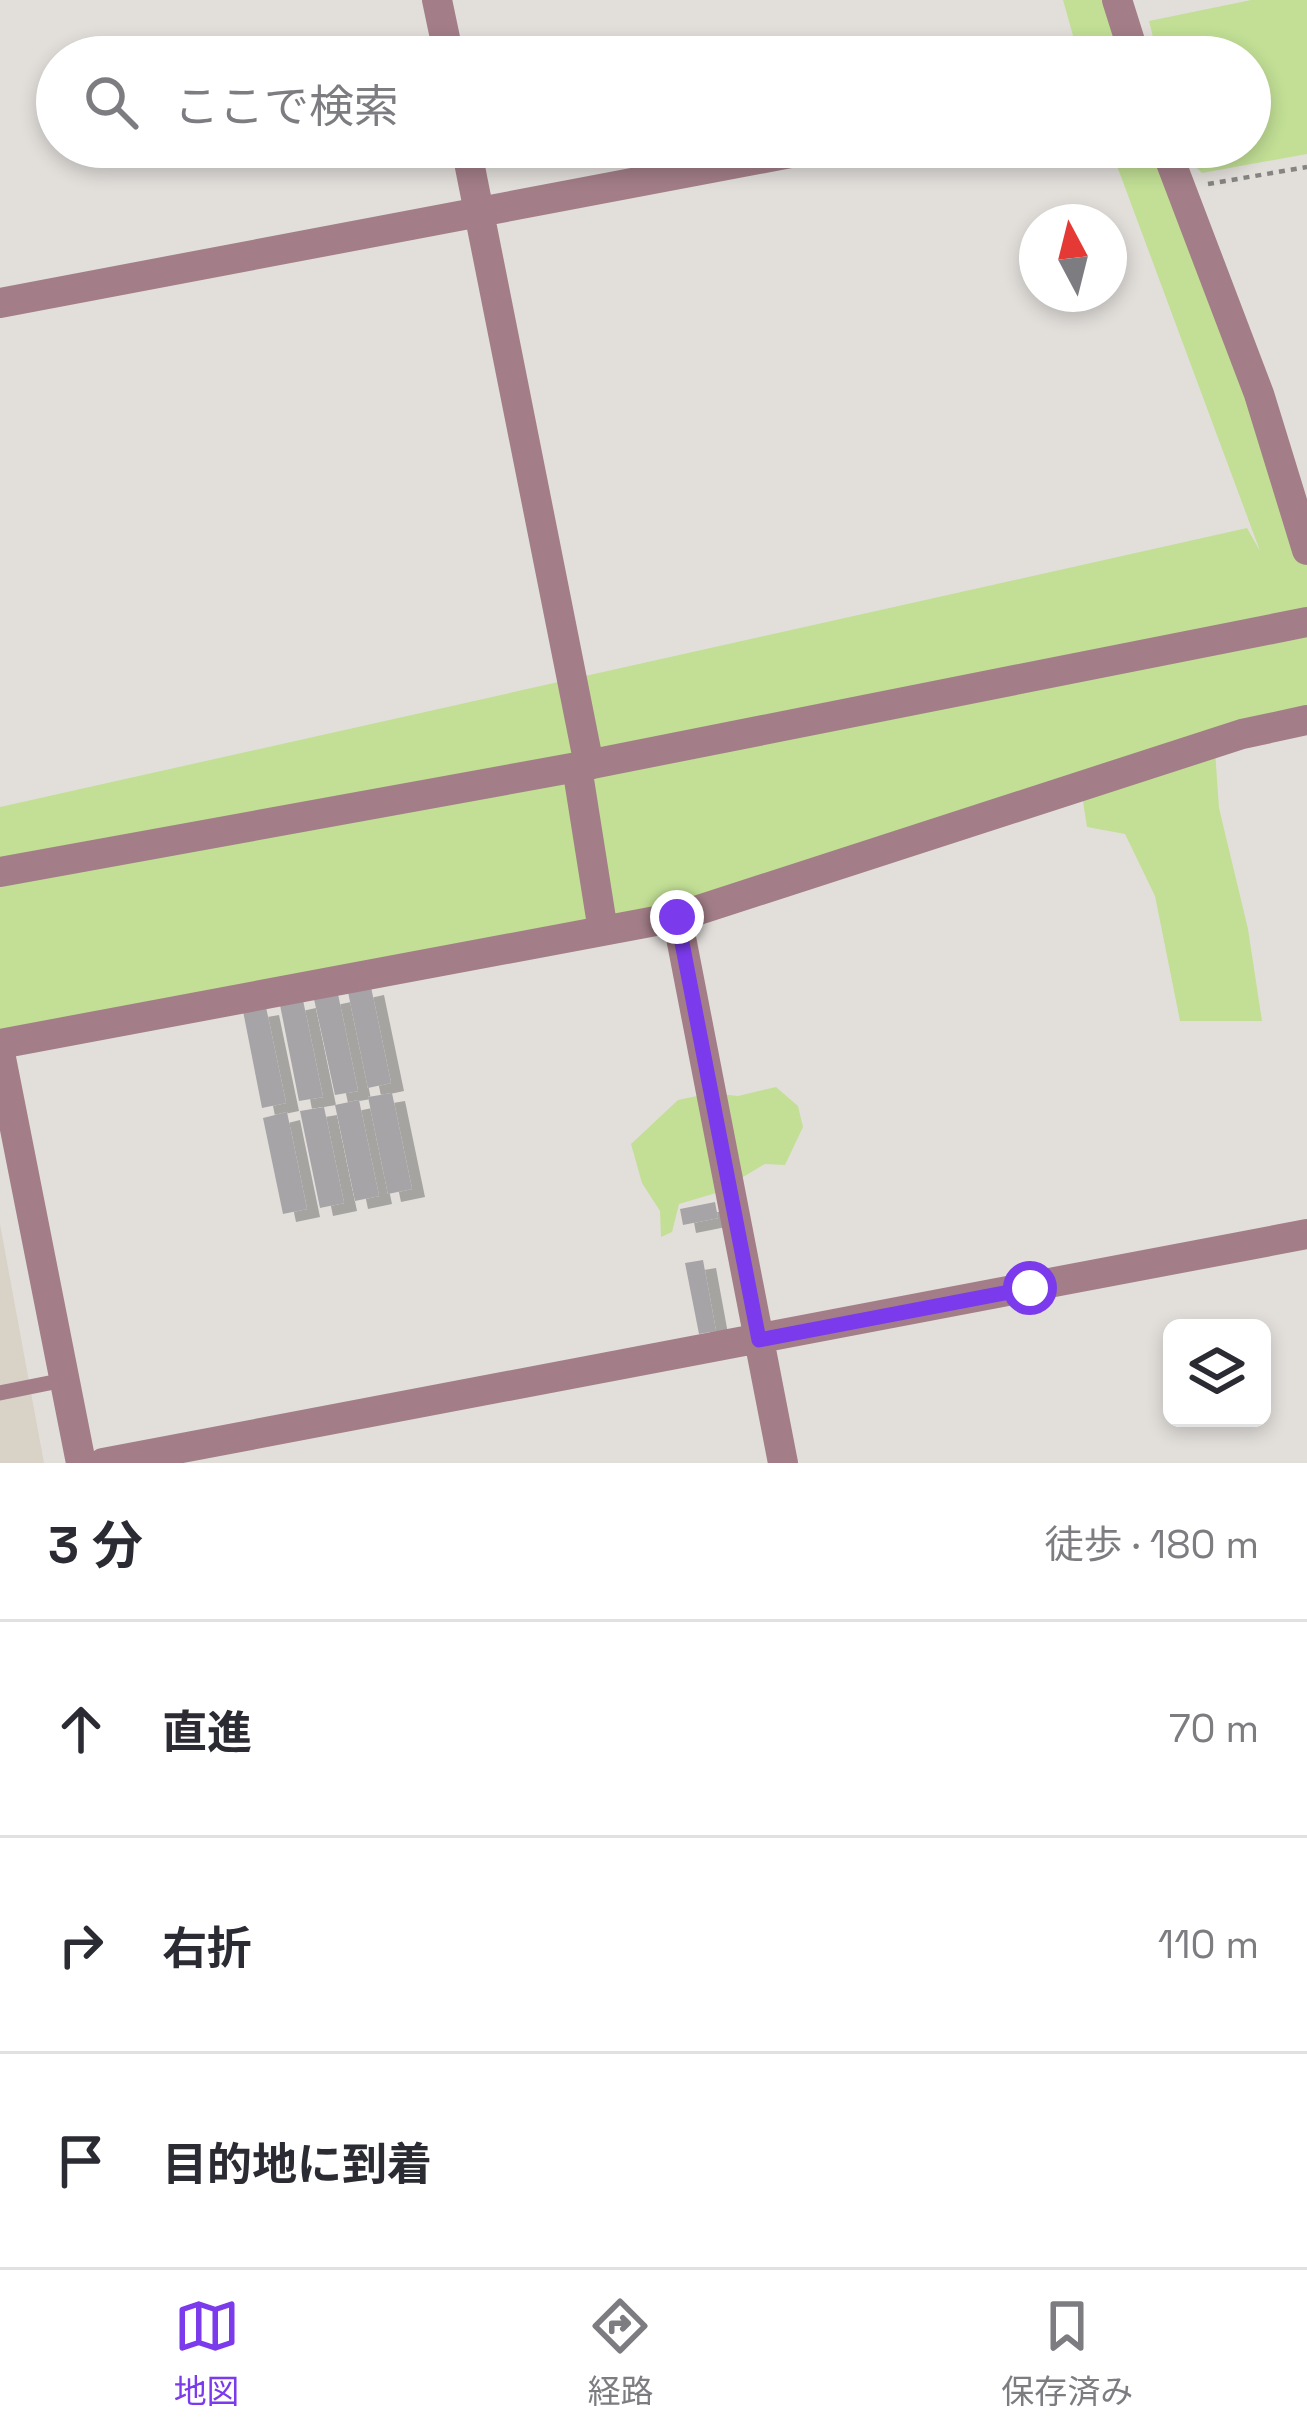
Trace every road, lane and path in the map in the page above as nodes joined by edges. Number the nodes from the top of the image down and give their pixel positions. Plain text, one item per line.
1 (437, 0) edge
2 (1117, 0) edge
3 (445, 36) edge
4 (1128, 36) edge
5 (1307, 166) edge
6 (470, 168) edge
7 (713, 168) edge
8 (1172, 168) edge
9 (1179, 189) junction
10 (479, 213) junction
11 (0, 302) edge
12 (1307, 550) edge
13 (1307, 622) edge
14 (1307, 720) edge
15 (583, 766) junction
16 (0, 872) edge
17 (677, 917) junction
18 (603, 931) junction
19 (0, 1048) edge
20 (10, 1157) edge
21 (1307, 1234) edge
22 (759, 1340) junction
23 (64, 1380) junction
24 (0, 1394) edge
25 (81, 1463) edge
26 (103, 1463) edge
27 (783, 1463) edge

1 - 3 street
2 - 4 street
5 - 9 path
6 - 10 street
7 - 10 street
8 - 9 street
9 - 12 street
10 - 11 street
10 - 15 street
13 - 15 street
14 - 17 street
15 - 16 street
15 - 18 street
17 - 18 street
17 - 22 street
18 - 19 street
19 - 20 street
20 - 23 street
21 - 22 street
22 - 26 street
22 - 27 street
23 - 24 lane
23 - 25 street

